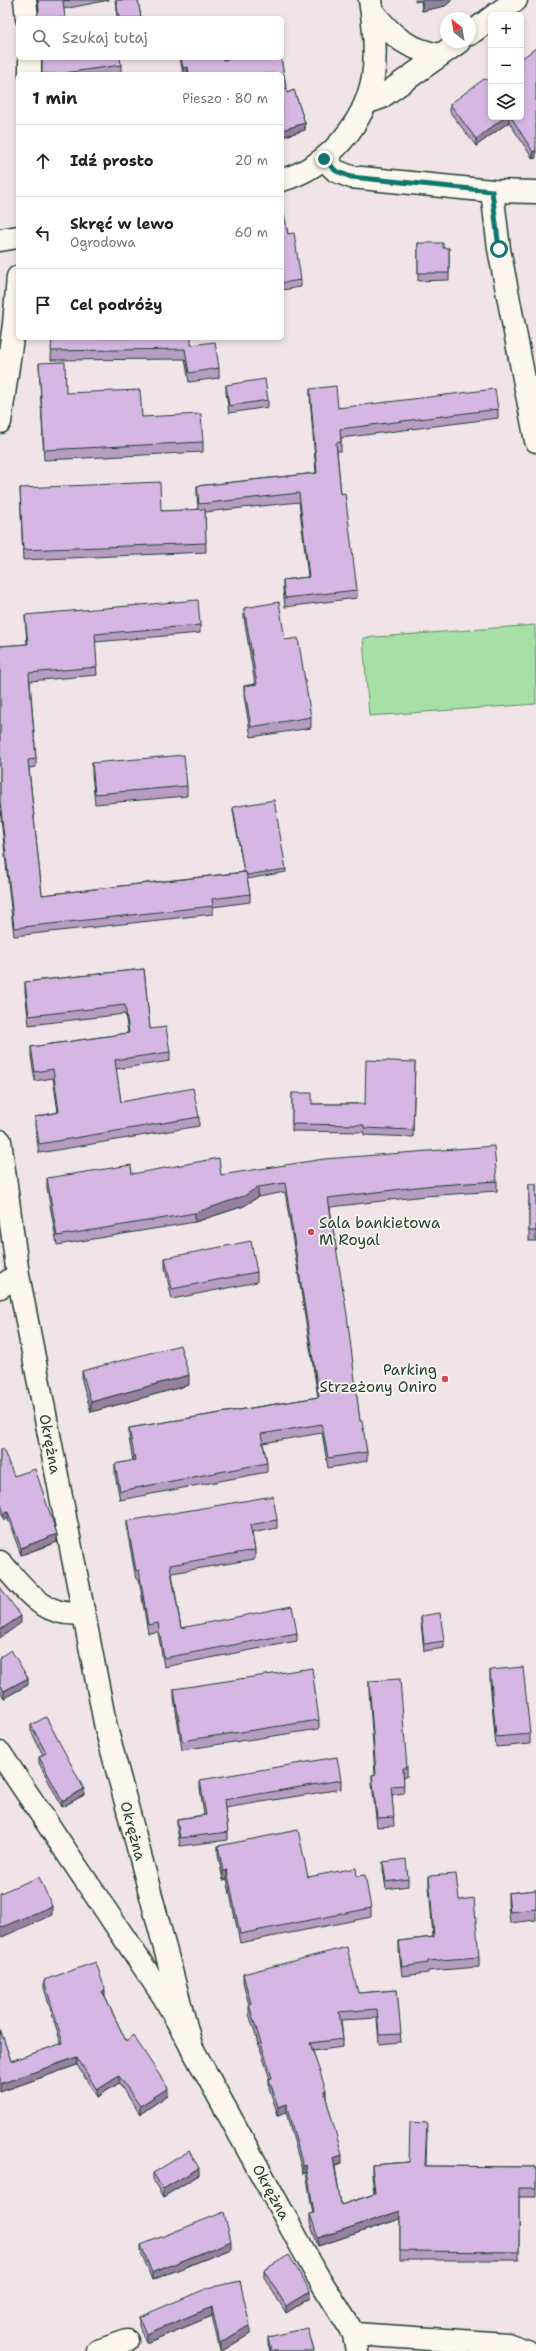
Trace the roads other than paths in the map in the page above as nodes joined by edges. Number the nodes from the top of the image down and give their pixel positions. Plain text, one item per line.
1 (25, 0) edge
2 (516, 0) edge
3 (371, 6) edge
4 (500, 12) edge
5 (27, 16) edge
6 (488, 20) edge
7 (476, 29) edge
8 (450, 48) edge
9 (440, 55) junction
10 (30, 60) edge
11 (30, 72) edge
12 (366, 103) junction
13 (324, 159) junction
14 (284, 179) edge
15 (492, 191) junction
16 (536, 192) edge
17 (16, 237) edge
18 (0, 240) edge
19 (16, 300) edge
20 (0, 422) edge
21 (536, 441) edge
22 (0, 1141) edge
23 (18, 1275) junction
24 (0, 1287) edge
25 (0, 1562) edge
26 (82, 1613) junction
27 (0, 1753) edge
28 (192, 2049) junction
29 (127, 2341) dead end
30 (355, 2342) edge
31 (98, 2351) edge
32 (527, 2351) edge

1 - 5 street
2 - 4 street
3 - 9 street
3 - 12 street
6 - 7 street
8 - 9 street
9 - 12 street
10 - 11 street
12 - 13 street
13 - 14 street
13 - 15 street
15 - 16 street
15 - 21 street
17 - 18 street
19 - 20 street
22 - 23 street, Okrężna
23 - 24 street
23 - 26 street, Okrężna
25 - 26 street
26 - 28 street, Okrężna
27 - 28 street, Okrężna
28 - 30 street, Okrężna
29 - 31 street
30 - 32 street, Okrężna

